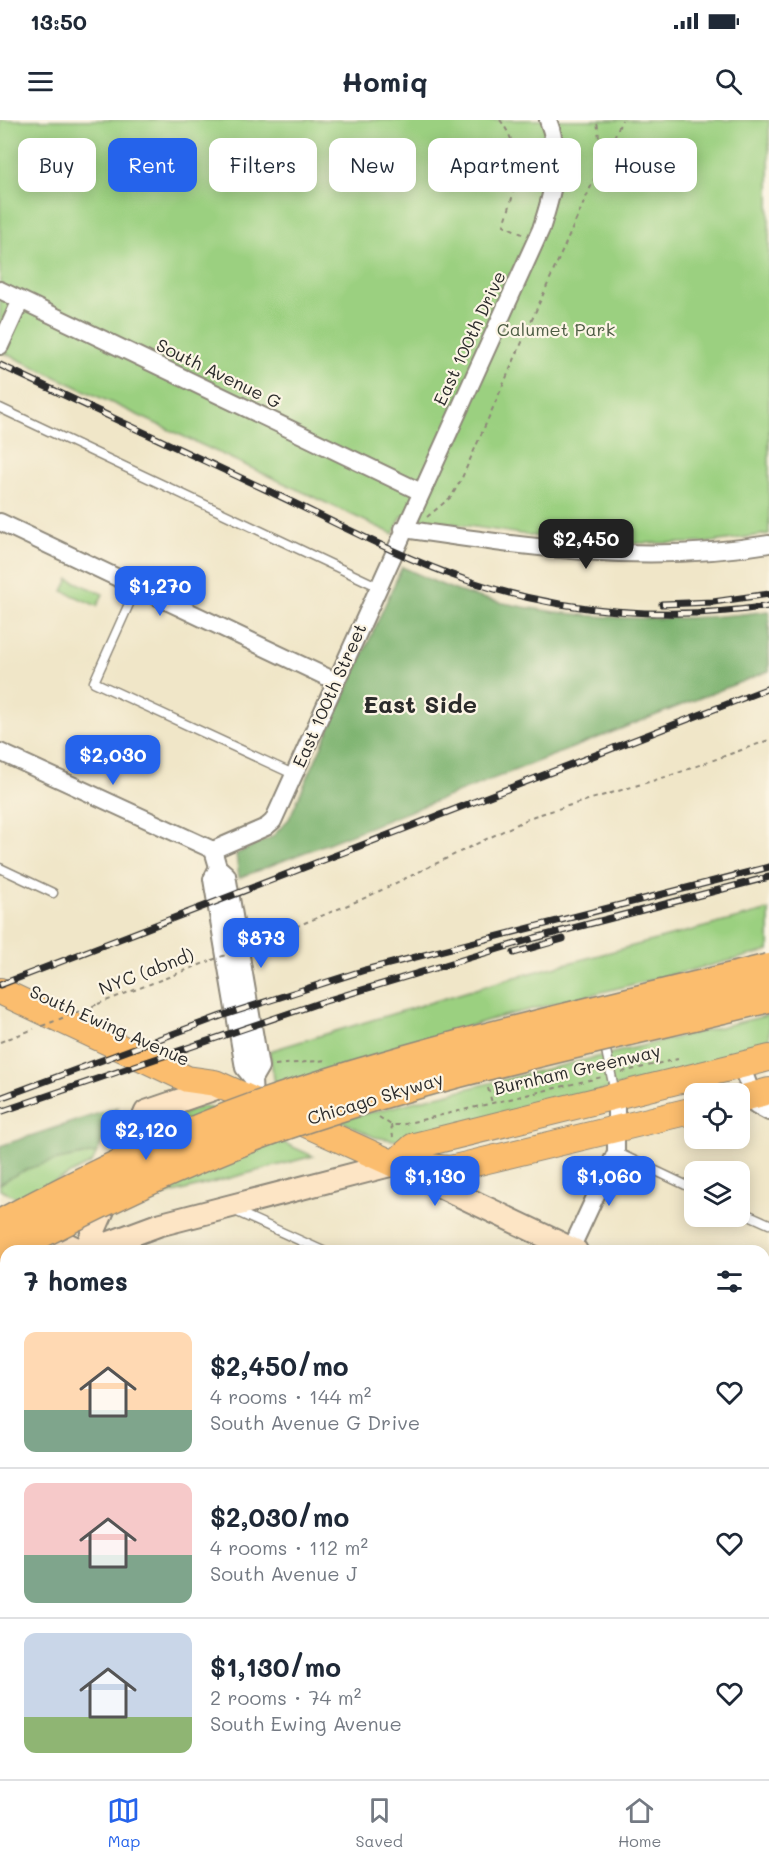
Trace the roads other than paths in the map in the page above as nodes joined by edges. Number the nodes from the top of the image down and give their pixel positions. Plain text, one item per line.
1 (548, 120) edge
2 (0, 290) edge
3 (21, 300) junction
4 (0, 346) edge
5 (0, 408) edge
6 (421, 492) junction
7 (0, 522) edge
8 (403, 529) junction
9 (769, 544) edge
10 (137, 586) junction
11 (378, 586) junction
12 (335, 681) junction
13 (0, 752) edge
14 (293, 774) junction
15 (213, 850) junction
16 (0, 868) edge
17 (53, 894) dead end
18 (769, 969) edge
19 (0, 975) edge
20 (0, 991) edge
21 (769, 997) edge
22 (600, 1024) dead end
23 (769, 1058) edge
24 (741, 1065) junction
25 (218, 1084) junction
26 (613, 1085) junction
27 (253, 1090) junction
28 (757, 1099) edge
29 (684, 1114) edge
30 (616, 1141) junction
31 (394, 1153) junction
32 (684, 1183) edge
33 (227, 1207) junction
34 (0, 1213) edge
35 (750, 1215) edge
36 (769, 1224) edge
37 (0, 1225) edge
38 (17, 1245) edge
39 (72, 1245) edge
40 (88, 1245) edge
41 (102, 1245) edge
42 (309, 1245) edge
43 (564, 1245) edge
44 (575, 1245) edge

1 - 6 street, East 100th Drive
2 - 3 street, South Avenue G
3 - 4 street
3 - 6 street, South Avenue G
5 - 11 lane
6 - 8 street, East 100th Street
7 - 10 street
8 - 9 street
8 - 11 street, East 100th Street
10 - 12 street
10 - 14 lane
11 - 12 street, East 100th Street
12 - 14 street, East 100th Street
13 - 15 street
14 - 15 street, East 100th Street
15 - 27 street
16 - 17 lane
18 - 37 highway, Chicago Skyway, bridge
19 - 25 main road, South Ewing Avenue
20 - 25 main road, South Ewing Avenue
21 - 38 highway, Chicago Skyway, bridge
22 - 26 lane
23 - 24 main road
24 - 26 main road
24 - 28 street
25 - 27 main road, South Ewing Avenue
25 - 40 main road
26 - 30 street
26 - 31 main road
27 - 31 main road, South Ewing Avenue
29 - 30 main road
30 - 31 main road
30 - 32 lane
30 - 44 street
31 - 33 main road
31 - 43 main road, South Ewing Avenue
33 - 41 main road
33 - 42 lane
34 - 39 main road
35 - 36 lane

